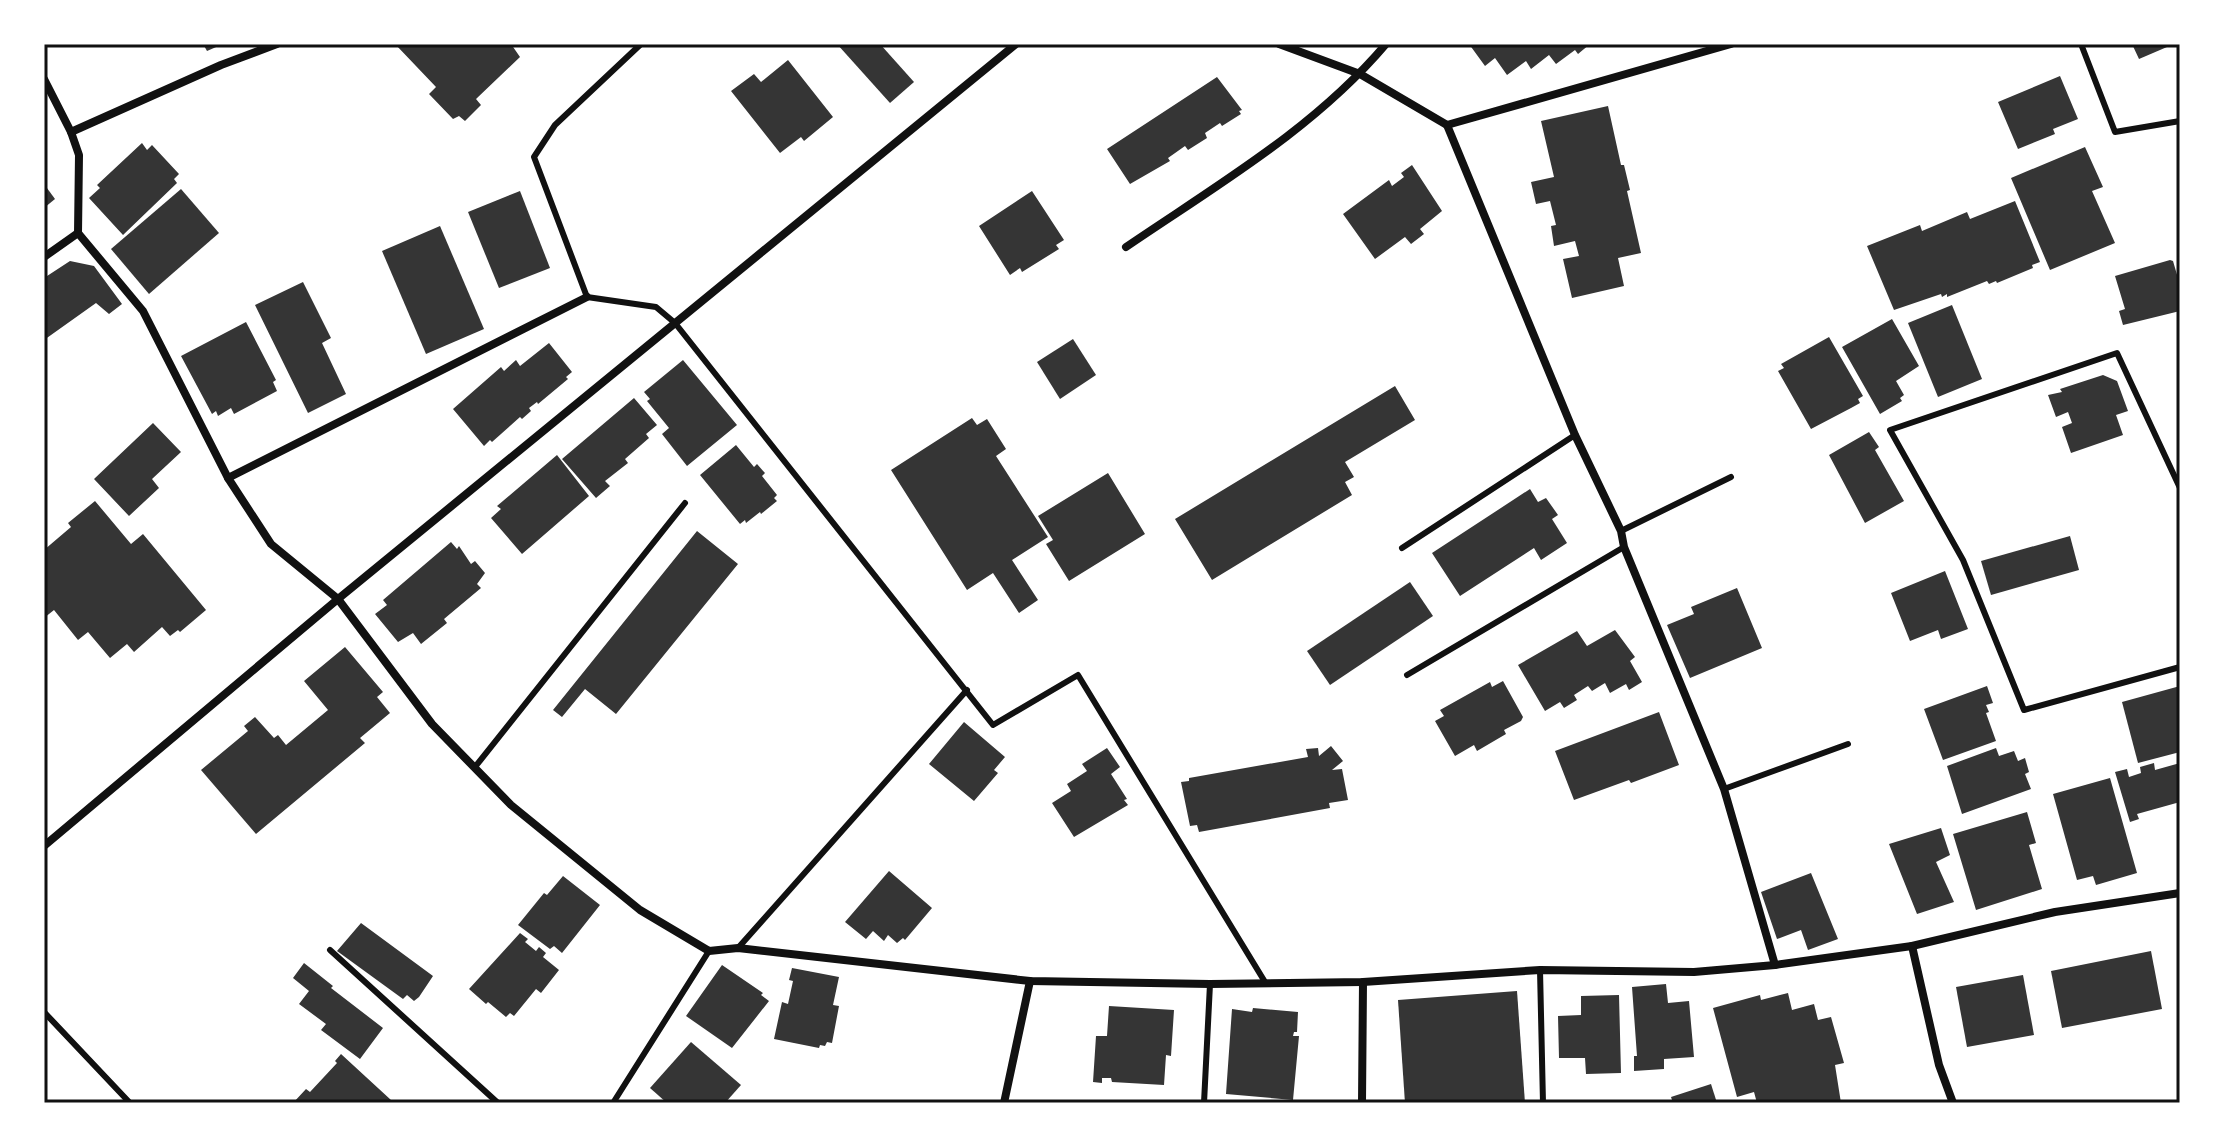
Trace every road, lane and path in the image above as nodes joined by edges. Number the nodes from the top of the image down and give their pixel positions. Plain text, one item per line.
1 (277, 44) edge
2 (641, 44) edge
3 (1016, 44) edge
4 (1279, 44) edge
5 (1386, 44) edge
6 (1731, 44) edge
7 (2081, 44) edge
8 (1360, 74) junction
9 (44, 79) edge
10 (2180, 121) edge
11 (1447, 125) junction
12 (71, 132) junction
13 (78, 233) junction
14 (1126, 247) dead end
15 (44, 257) edge
16 (587, 297) junction
17 (675, 323) junction
18 (1575, 435) junction
19 (1731, 477) dead end
20 (228, 478) junction
21 (2180, 488) edge
22 (685, 503) dead end
23 (1621, 531) junction
24 (1624, 547) junction
25 (1402, 548) dead end
26 (338, 599) junction
27 (2180, 667) edge
28 (1407, 675) dead end
29 (967, 690) junction
30 (1848, 744) dead end
31 (475, 767) junction
32 (1724, 789) junction
33 (44, 846) edge
34 (2180, 893) edge
35 (1912, 946) junction
36 (738, 948) junction
37 (330, 950) dead end
38 (709, 951) junction
39 (1775, 965) junction
40 (1540, 970) junction
41 (1030, 981) junction
42 (1265, 982) junction
43 (1363, 982) junction
44 (1210, 984) junction
45 (44, 1012) edge
46 (130, 1103) edge
47 (498, 1103) edge
48 (613, 1103) edge
49 (1004, 1103) edge
50 (1204, 1103) edge
51 (1362, 1103) edge
52 (1543, 1103) edge
53 (1953, 1103) edge

1 - 12 street
2 - 16 lane
3 - 17 street
4 - 8 street
5 - 8 street
6 - 11 street
7 - 10 lane
8 - 11 street
8 - 14 street
9 - 12 street
11 - 18 street
12 - 13 street
13 - 15 street
13 - 20 street
16 - 17 lane
16 - 20 street
17 - 26 street
17 - 29 lane
18 - 23 street
18 - 25 lane
19 - 23 lane
20 - 26 street
21 - 27 lane
22 - 31 lane
23 - 24 street
24 - 28 lane
24 - 32 street
26 - 31 street
26 - 33 street
29 - 36 lane
29 - 42 lane
30 - 32 lane
31 - 38 street
32 - 39 street
34 - 35 street
35 - 39 street
35 - 53 street
36 - 38 street
36 - 41 street
37 - 47 lane
38 - 48 lane
39 - 40 street
40 - 43 street
40 - 52 lane
41 - 44 street
41 - 49 street
42 - 43 street
42 - 44 street
43 - 51 street
44 - 50 lane
45 - 46 lane

